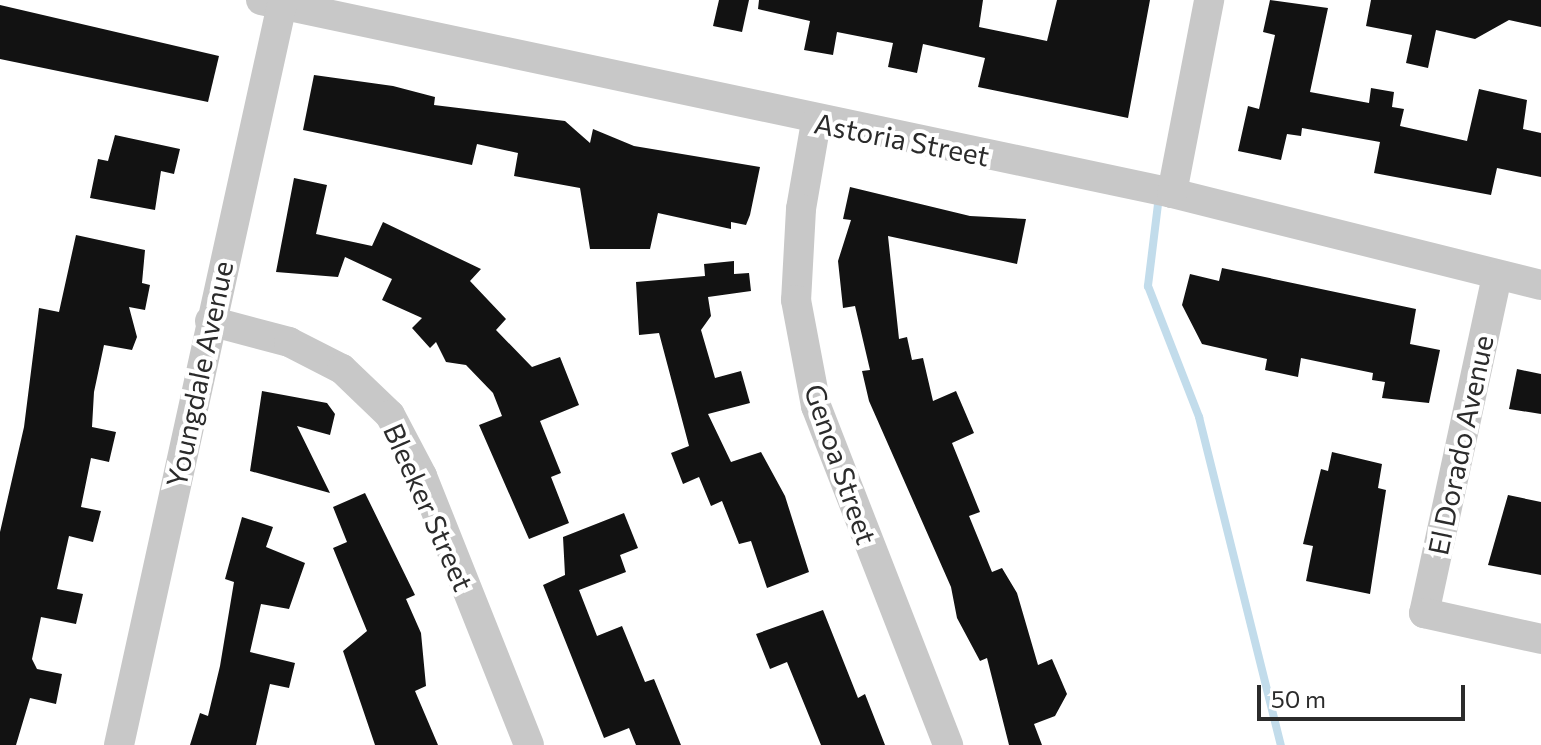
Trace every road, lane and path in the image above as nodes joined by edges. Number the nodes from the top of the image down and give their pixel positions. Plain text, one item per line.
1 (1209, 0) edge
2 (271, 2) edge
3 (816, 122) junction
4 (1172, 193) junction
5 (1497, 276) junction
6 (1541, 285) edge
7 (210, 321) junction
8 (1541, 639) edge
9 (119, 745) edge
10 (529, 745) edge
11 (948, 745) edge

1 - 4 street
2 - 3 street, Astoria Street
2 - 7 street, Youngdale Avenue
3 - 4 street, Astoria Street
3 - 11 street, Genoa Street
4 - 5 street, Astoria Street
5 - 6 street, Astoria Street
5 - 8 street, El Dorado Avenue
7 - 9 street, Youngdale Avenue
7 - 10 street, Bleeker Street

